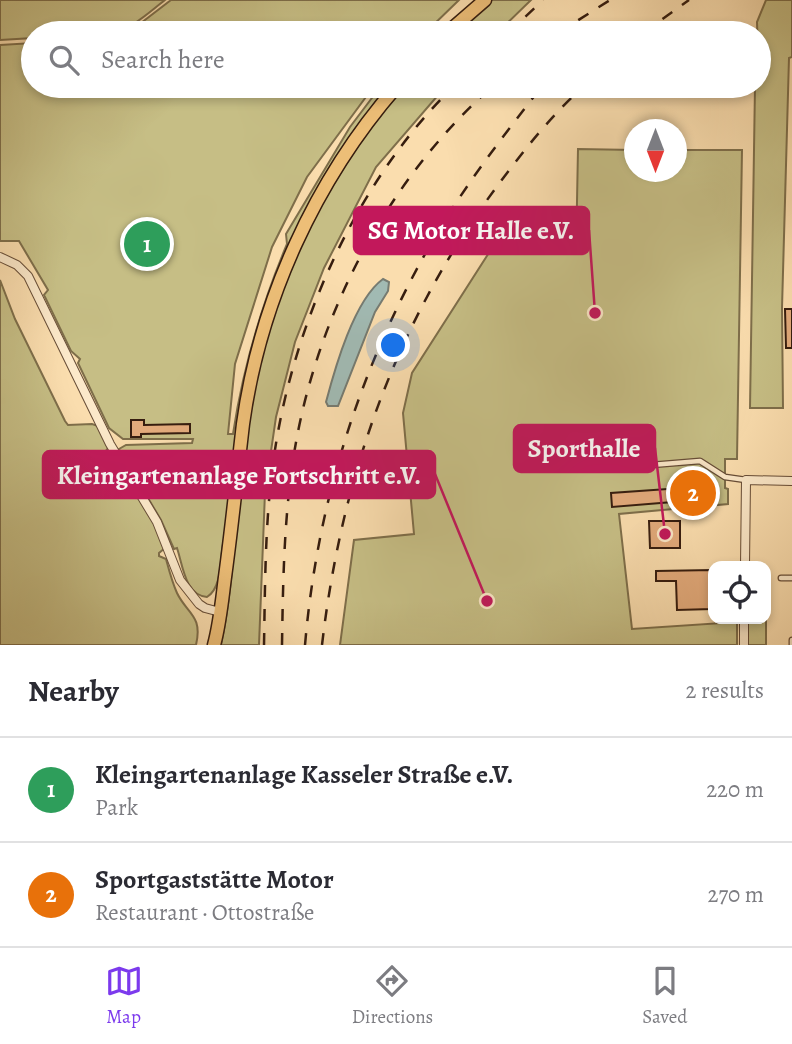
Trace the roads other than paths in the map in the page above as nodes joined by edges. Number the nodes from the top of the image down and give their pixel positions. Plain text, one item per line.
1 (485, 0) edge
2 (461, 21) edge
3 (387, 98) edge
4 (0, 257) edge
5 (615, 468) dead end
6 (746, 480) junction
7 (792, 481) edge
8 (745, 561) edge
9 (781, 578) dead end
10 (792, 578) edge
11 (220, 612) junction
12 (744, 624) edge
13 (214, 645) edge
14 (744, 645) edge

1 - 2 main road
3 - 11 main road
4 - 11 street
5 - 6 lane
6 - 7 street
6 - 8 street
9 - 10 lane
11 - 13 main road
12 - 14 street

